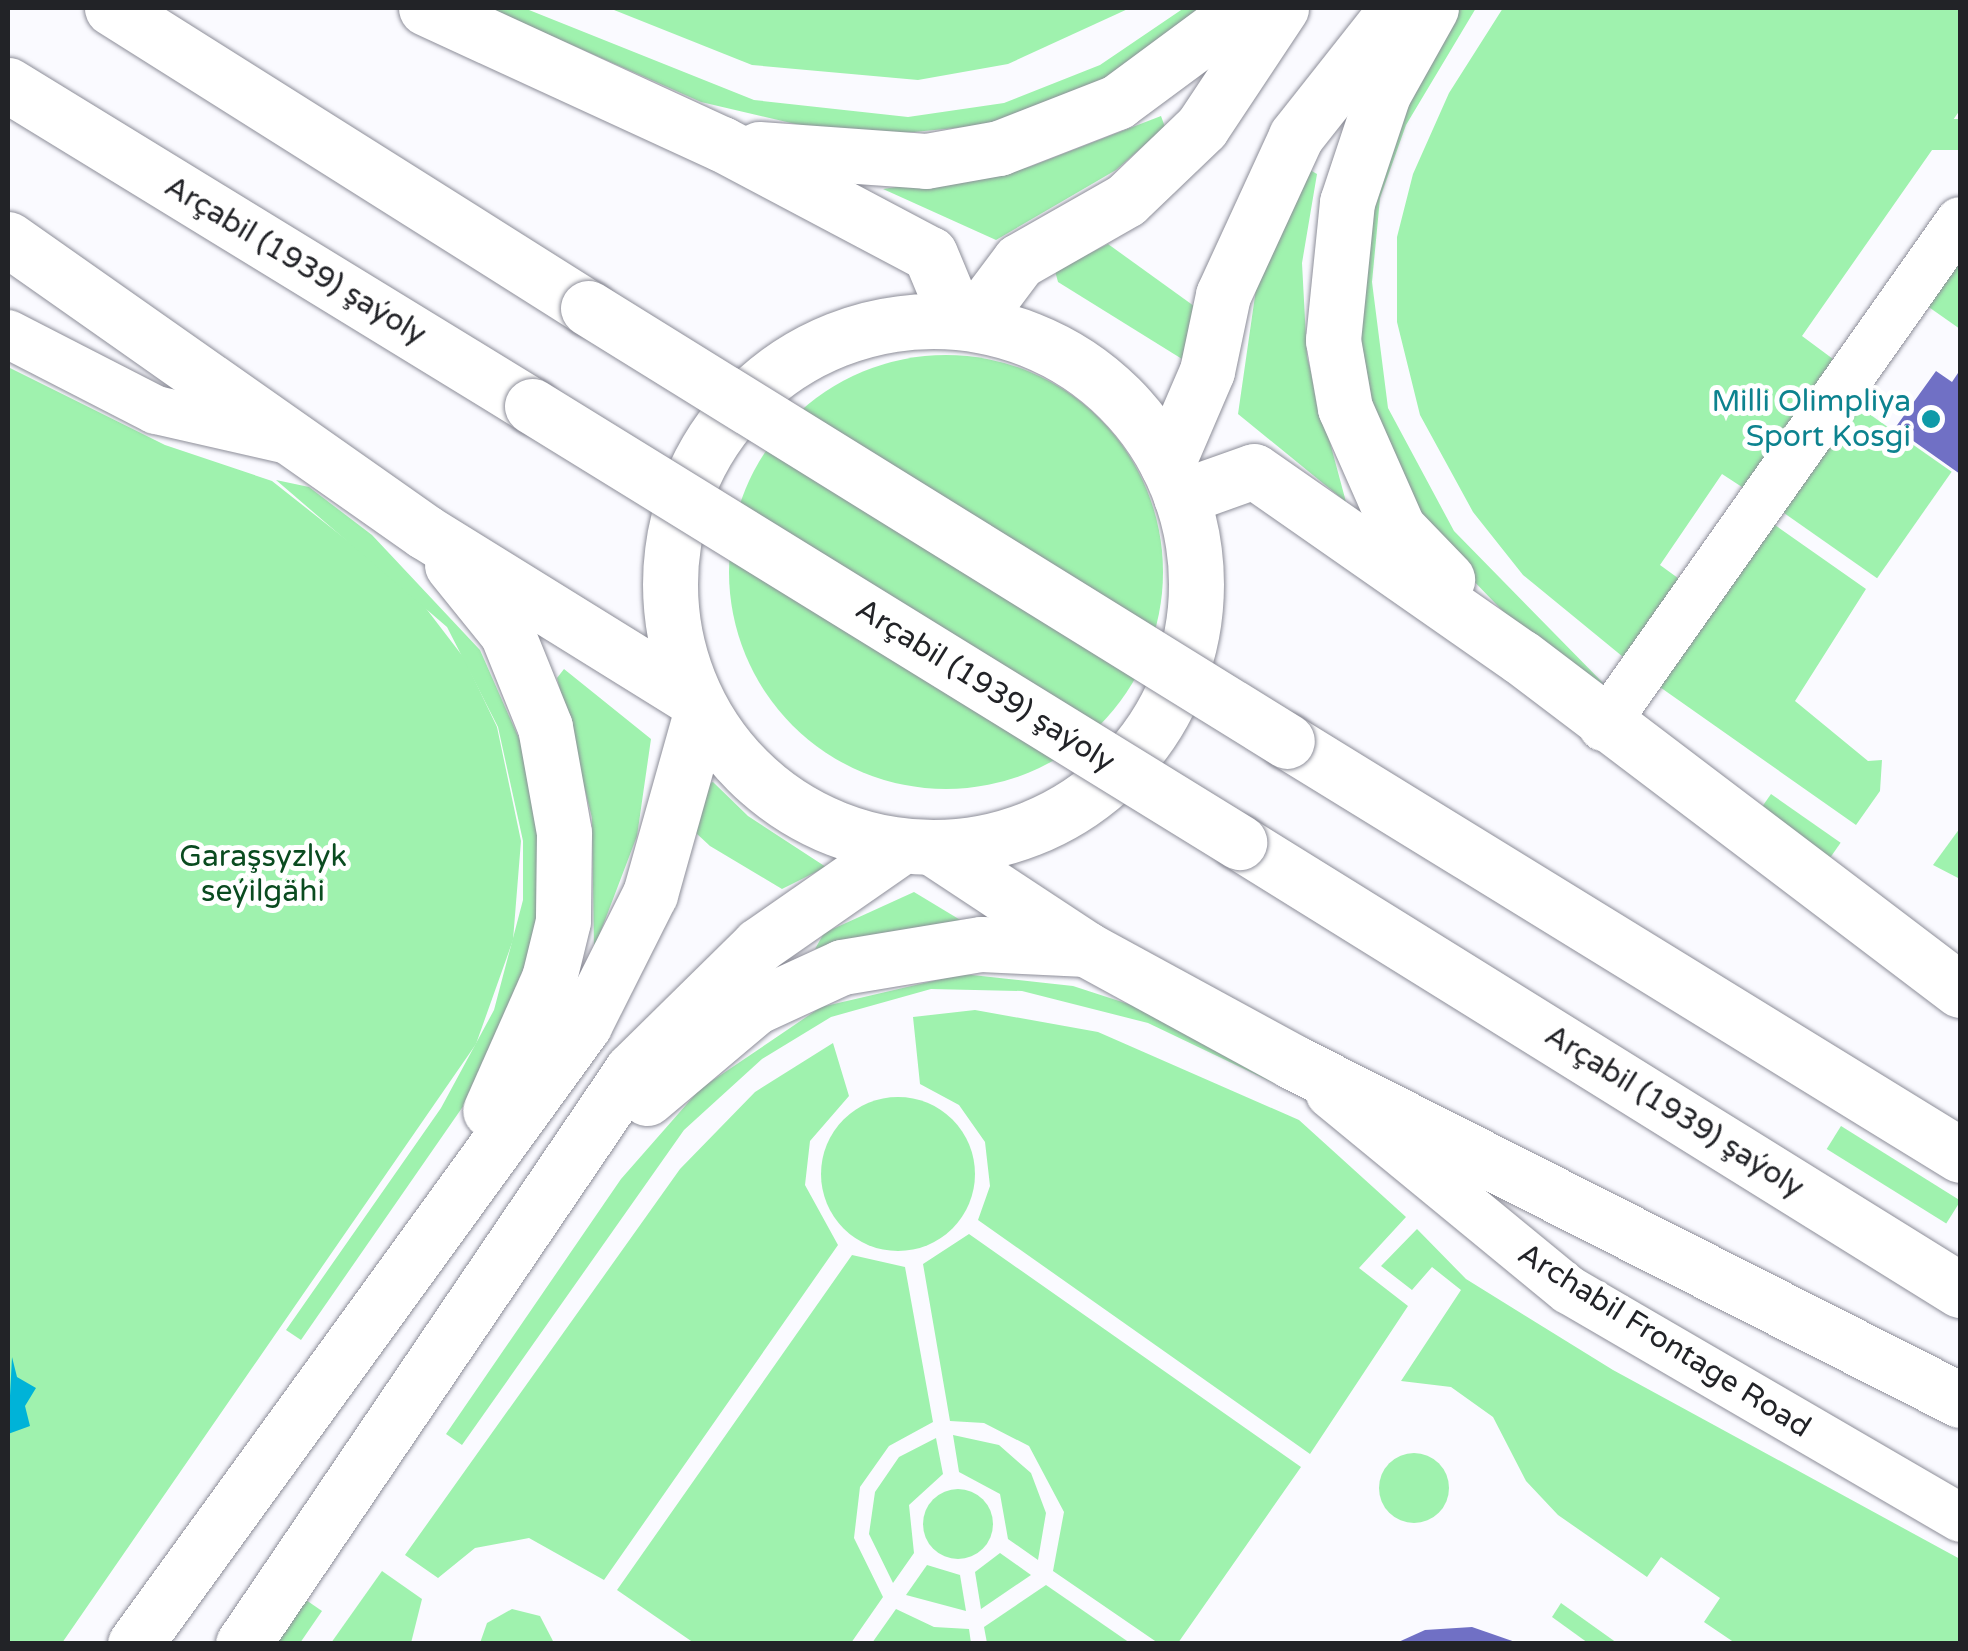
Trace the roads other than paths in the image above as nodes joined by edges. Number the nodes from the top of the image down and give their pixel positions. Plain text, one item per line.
1 (112, 8) edge
2 (426, 8) edge
3 (1244, 8) edge
4 (1280, 8) edge
5 (1397, 8) edge
6 (1431, 8) edge
7 (8, 85) edge
8 (722, 144) junction
9 (1960, 221) edge
10 (8, 239) edge
11 (966, 316) junction
12 (8, 334) edge
13 (293, 441) junction
14 (1174, 480) junction
15 (425, 532) junction
16 (1521, 658) junction
17 (698, 705) junction
18 (1603, 727) junction
19 (918, 848) junction
20 (1086, 949) junction
21 (1960, 990) edge
22 (1293, 1062) junction
23 (1960, 1156) edge
24 (538, 1212) junction
25 (431, 1228) junction
26 (1960, 1290) edge
27 (1960, 1400) edge
28 (1960, 1518) edge
29 (211, 1536) junction
30 (284, 1584) junction
31 (136, 1644) edge
32 (243, 1644) edge

1 - 23 main road, bridge
2 - 8 main road
3 - 8 main road
4 - 11 main road
5 - 14 main road
6 - 16 main road
7 - 26 main road, Arçabil (1939) şaýoly, bridge
8 - 11 main road
9 - 18 street
10 - 13 main road
11 - 14 main road
11 - 17 main road
12 - 13 street
13 - 15 main road
14 - 16 main road
14 - 19 main road
15 - 17 main road
15 - 25 main road
16 - 18 main road
17 - 19 main road
17 - 25 main road
18 - 21 main road
19 - 20 main road
19 - 24 main road
20 - 22 main road
20 - 24 main road
22 - 27 main road
22 - 28 street, Archabil Frontage Road
24 - 30 main road
25 - 29 main road
29 - 30 main road
29 - 31 main road
30 - 32 main road

